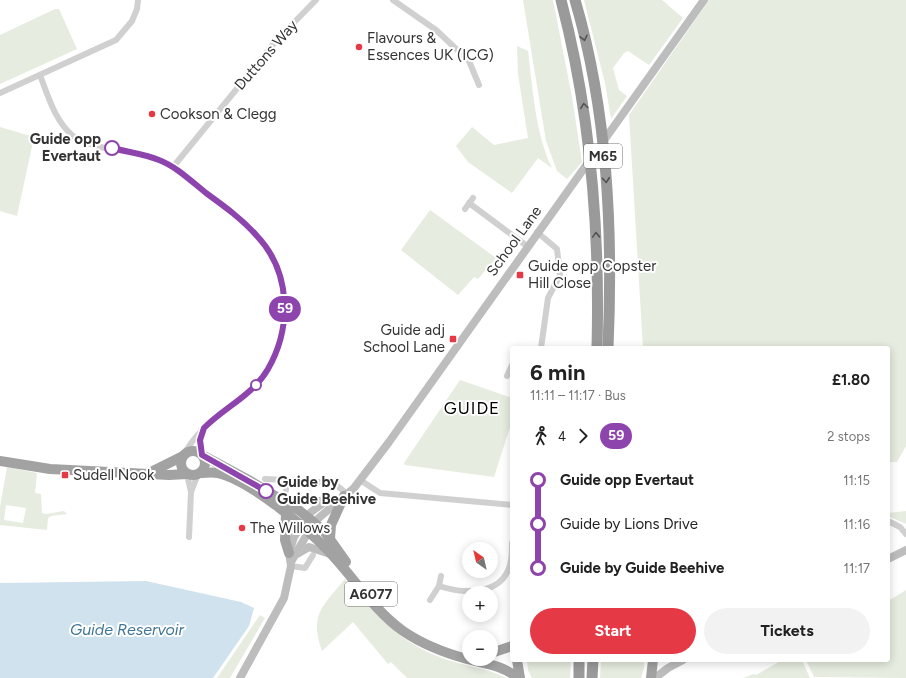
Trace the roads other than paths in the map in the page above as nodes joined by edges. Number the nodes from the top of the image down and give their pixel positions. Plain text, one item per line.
1 (138, 0) edge
2 (316, 0) edge
3 (393, 0) edge
4 (561, 0) edge
5 (575, 0) edge
6 (704, 0) edge
7 (40, 75) junction
8 (479, 85) dead end
9 (0, 93) edge
10 (173, 167) junction
11 (465, 209) dead end
12 (537, 232) junction
13 (527, 246) junction
14 (597, 274) junction
15 (609, 314) junction
16 (541, 346) edge
17 (591, 346) edge
18 (597, 346) edge
19 (608, 346) edge
20 (611, 346) edge
21 (510, 370) edge
22 (507, 376) dead end
23 (204, 428) junction
24 (202, 455) junction
25 (183, 456) junction
26 (0, 461) edge
27 (199, 473) junction
28 (147, 474) junction
29 (187, 474) junction
30 (265, 479) dead end
31 (286, 480) junction
32 (360, 480) junction
33 (191, 492) junction
34 (284, 495) junction
35 (345, 495) junction
36 (326, 501) junction
37 (510, 505) edge
38 (286, 514) junction
39 (890, 522) edge
40 (307, 523) junction
41 (906, 534) edge
42 (189, 538) dead end
43 (330, 539) junction
44 (906, 550) edge
45 (313, 555) dead end
46 (333, 555) junction
47 (890, 558) edge
48 (291, 559) junction
49 (510, 565) edge
50 (305, 568) junction
51 (301, 574) dead end
52 (441, 576) dead end
53 (439, 586) junction
54 (430, 600) dead end
55 (510, 647) edge
56 (462, 651) edge
57 (498, 651) edge
58 (517, 662) edge
59 (580, 662) edge
60 (593, 662) edge
61 (653, 662) edge
62 (679, 662) edge
63 (240, 678) edge
64 (519, 678) edge
65 (579, 678) edge
66 (592, 678) edge
67 (651, 678) edge
68 (655, 678) edge

1 - 7 street
2 - 10 street, Duttons Way
3 - 8 street
14 -> 4 highway, M65
5 -> 15 highway, M65
6 - 12 main road, School Lane
7 - 9 street
7 - 10 street
10 - 23 street
11 - 13 street
12 - 13 main road, School Lane
12 - 16 street
13 - 32 main road, School Lane
14 - 17 highway
14 - 18 highway, M65
15 - 19 highway, M65
15 - 20 highway
21 - 22 street
23 - 24 street
23 - 25 street
24 - 25 highway, A6077
24 - 27 highway
24 - 34 highway, A6077
25 - 28 highway, A6077
25 - 29 highway
26 - 28 highway, A6077
27 - 29 highway, A6077
27 - 33 street
27 - 38 highway, A6077
28 - 29 highway, A6077
29 - 33 street
30 - 31 street
31 - 34 street
31 - 35 street
32 - 35 main road, School Lane
32 - 37 street
33 - 42 street
34 - 36 main road
34 - 40 highway, A6077
35 - 36 main road
35 - 40 main road, School Lane
35 - 43 highway
36 - 40 main road
38 - 40 highway, A6077
38 - 48 highway
39 - 41 street
40 - 43 highway, A6077
40 - 46 highway, A6077
40 - 48 main road
43 - 56 highway, A6077
44 - 47 main road
45 - 50 street
46 - 48 main road
46 - 64 highway, A6077
48 - 50 street
48 - 63 main road
49 - 53 street
50 - 51 street
52 - 53 street
53 - 54 street
55 - 57 highway
58 - 64 highway, A6077
59 - 65 highway
60 - 66 highway
61 - 67 highway
62 - 68 main road

